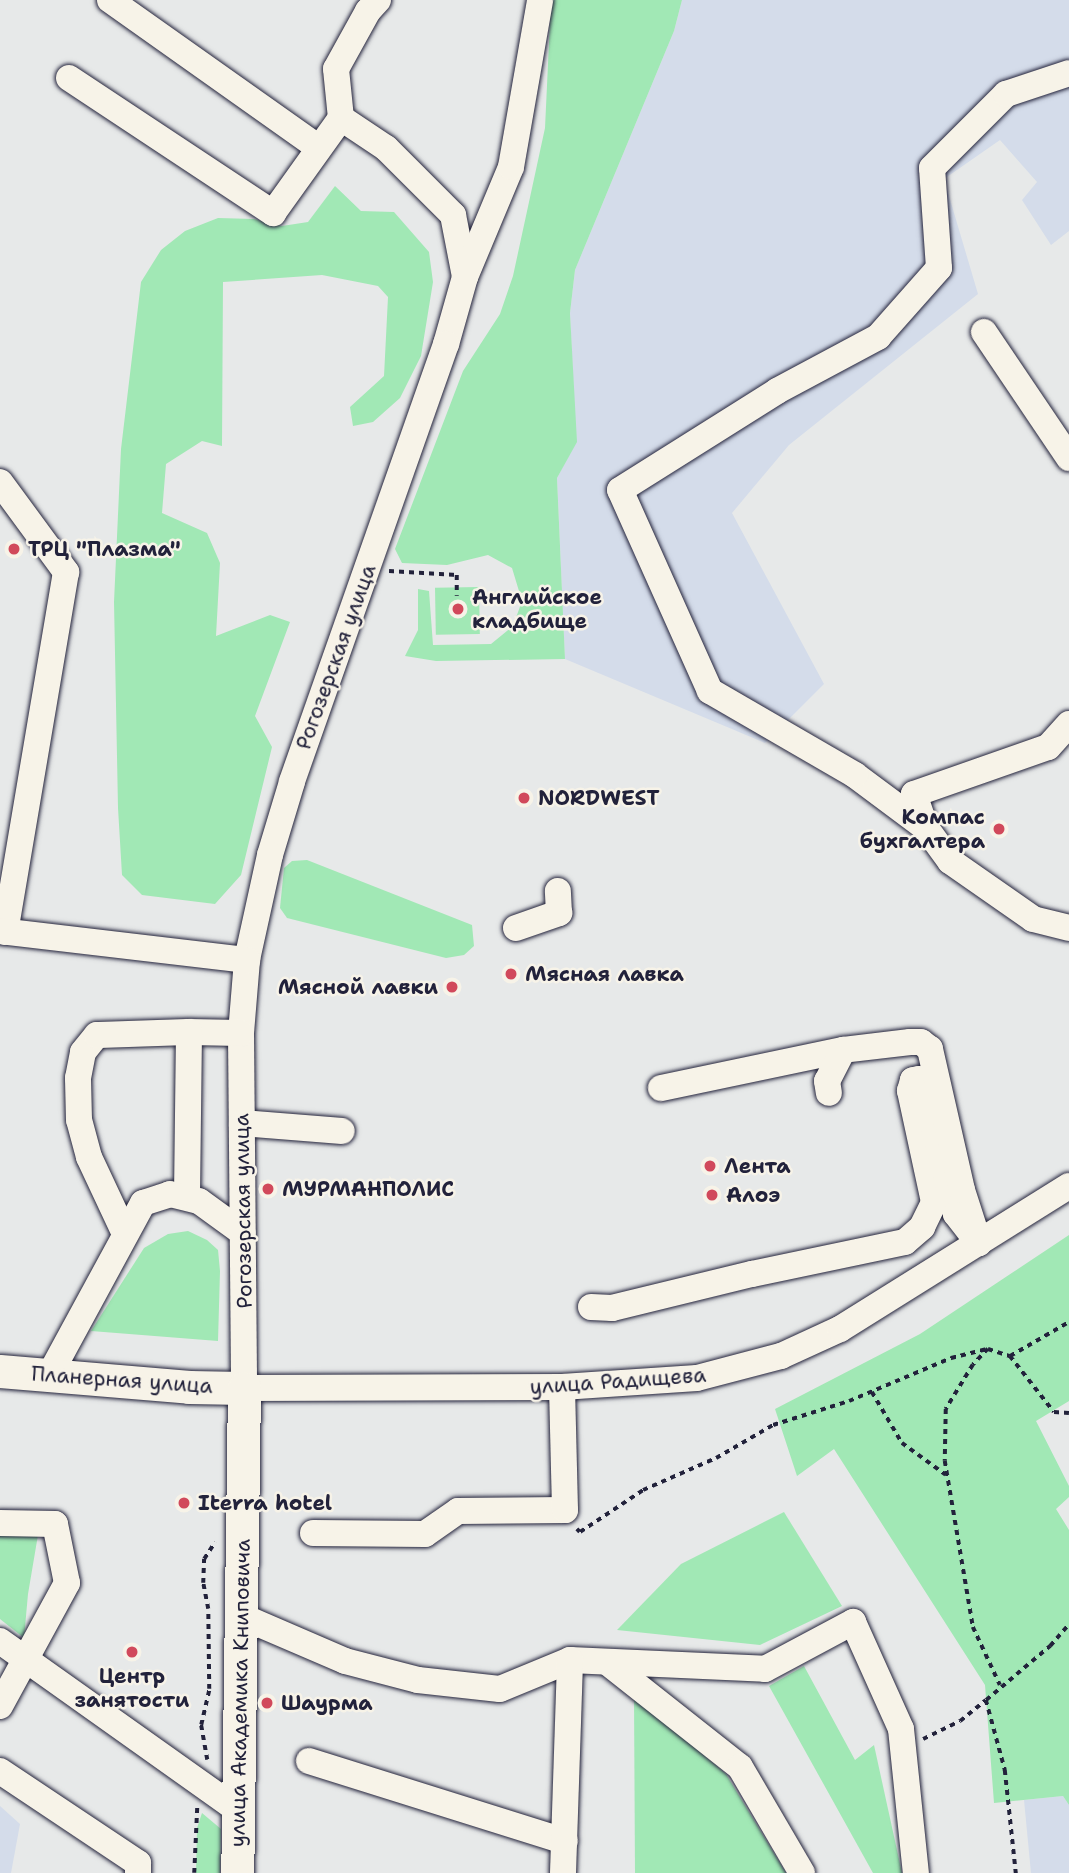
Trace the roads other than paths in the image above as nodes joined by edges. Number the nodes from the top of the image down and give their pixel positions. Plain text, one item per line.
1 (110, 0) edge
2 (540, 0) edge
3 (366, 4) edge
4 (1069, 73) edge
5 (69, 78) dead end
6 (341, 118) junction
7 (318, 147) junction
8 (466, 277) junction
9 (984, 332) dead end
10 (1069, 458) edge
11 (0, 482) edge
12 (1069, 724) edge
13 (926, 828) junction
14 (558, 891) dead end
15 (516, 928) dead end
16 (1069, 928) edge
17 (3, 932) edge
18 (247, 960) junction
19 (189, 1032) junction
20 (241, 1033) junction
21 (842, 1050) junction
22 (661, 1088) dead end
23 (829, 1093) dead end
24 (242, 1123) junction
25 (342, 1132) dead end
26 (1069, 1186) edge
27 (187, 1197) junction
28 (243, 1233) junction
29 (974, 1233) junction
30 (125, 1234) junction
31 (592, 1307) dead end
32 (0, 1371) edge
33 (49, 1376) junction
34 (562, 1387) junction
35 (244, 1388) junction
36 (0, 1523) edge
37 (313, 1533) dead end
38 (243, 1617) junction
39 (0, 1642) edge
40 (570, 1660) junction
41 (26, 1662) junction
42 (607, 1662) junction
43 (0, 1706) edge
44 (309, 1761) dead end
45 (0, 1771) edge
46 (238, 1810) junction
47 (565, 1841) junction
48 (138, 1873) edge
49 (237, 1873) edge
50 (563, 1873) edge
51 (802, 1873) edge
52 (916, 1873) edge

1 - 7 street
2 - 8 street
3 - 6 street
4 - 13 street
5 - 7 street
6 - 7 street
6 - 8 street, Рогозерская улица
8 - 18 street, Рогозерская улица
9 - 10 street
11 - 17 street
12 - 13 street
13 - 16 street
14 - 15 street
17 - 18 street
18 - 20 street, Рогозерская улица
19 - 20 street
19 - 27 street
19 - 30 street
20 - 24 street, Рогозерская улица
21 - 22 street
21 - 23 street
21 - 29 street
24 - 25 street
24 - 28 street, Рогозерская улица
26 - 29 street, улица Радищева
27 - 28 street
27 - 30 street
28 - 35 street, Рогозерская улица
29 - 31 street
29 - 34 street, улица Радищева
30 - 33 street
32 - 33 main road, Планерная улица
33 - 35 main road, Планерная улица
34 - 35 street, улица Радищева
34 - 37 street
35 - 38 main road, улица Академика Книповича
36 - 41 street
38 - 40 street
38 - 46 main road, улица Академика Книповича
39 - 41 street
40 - 42 street
40 - 47 street
41 - 43 street
41 - 46 street
42 - 51 street
42 - 52 street
44 - 47 street
45 - 48 street
46 - 49 main road, улица Академика Книповича
47 - 50 street

